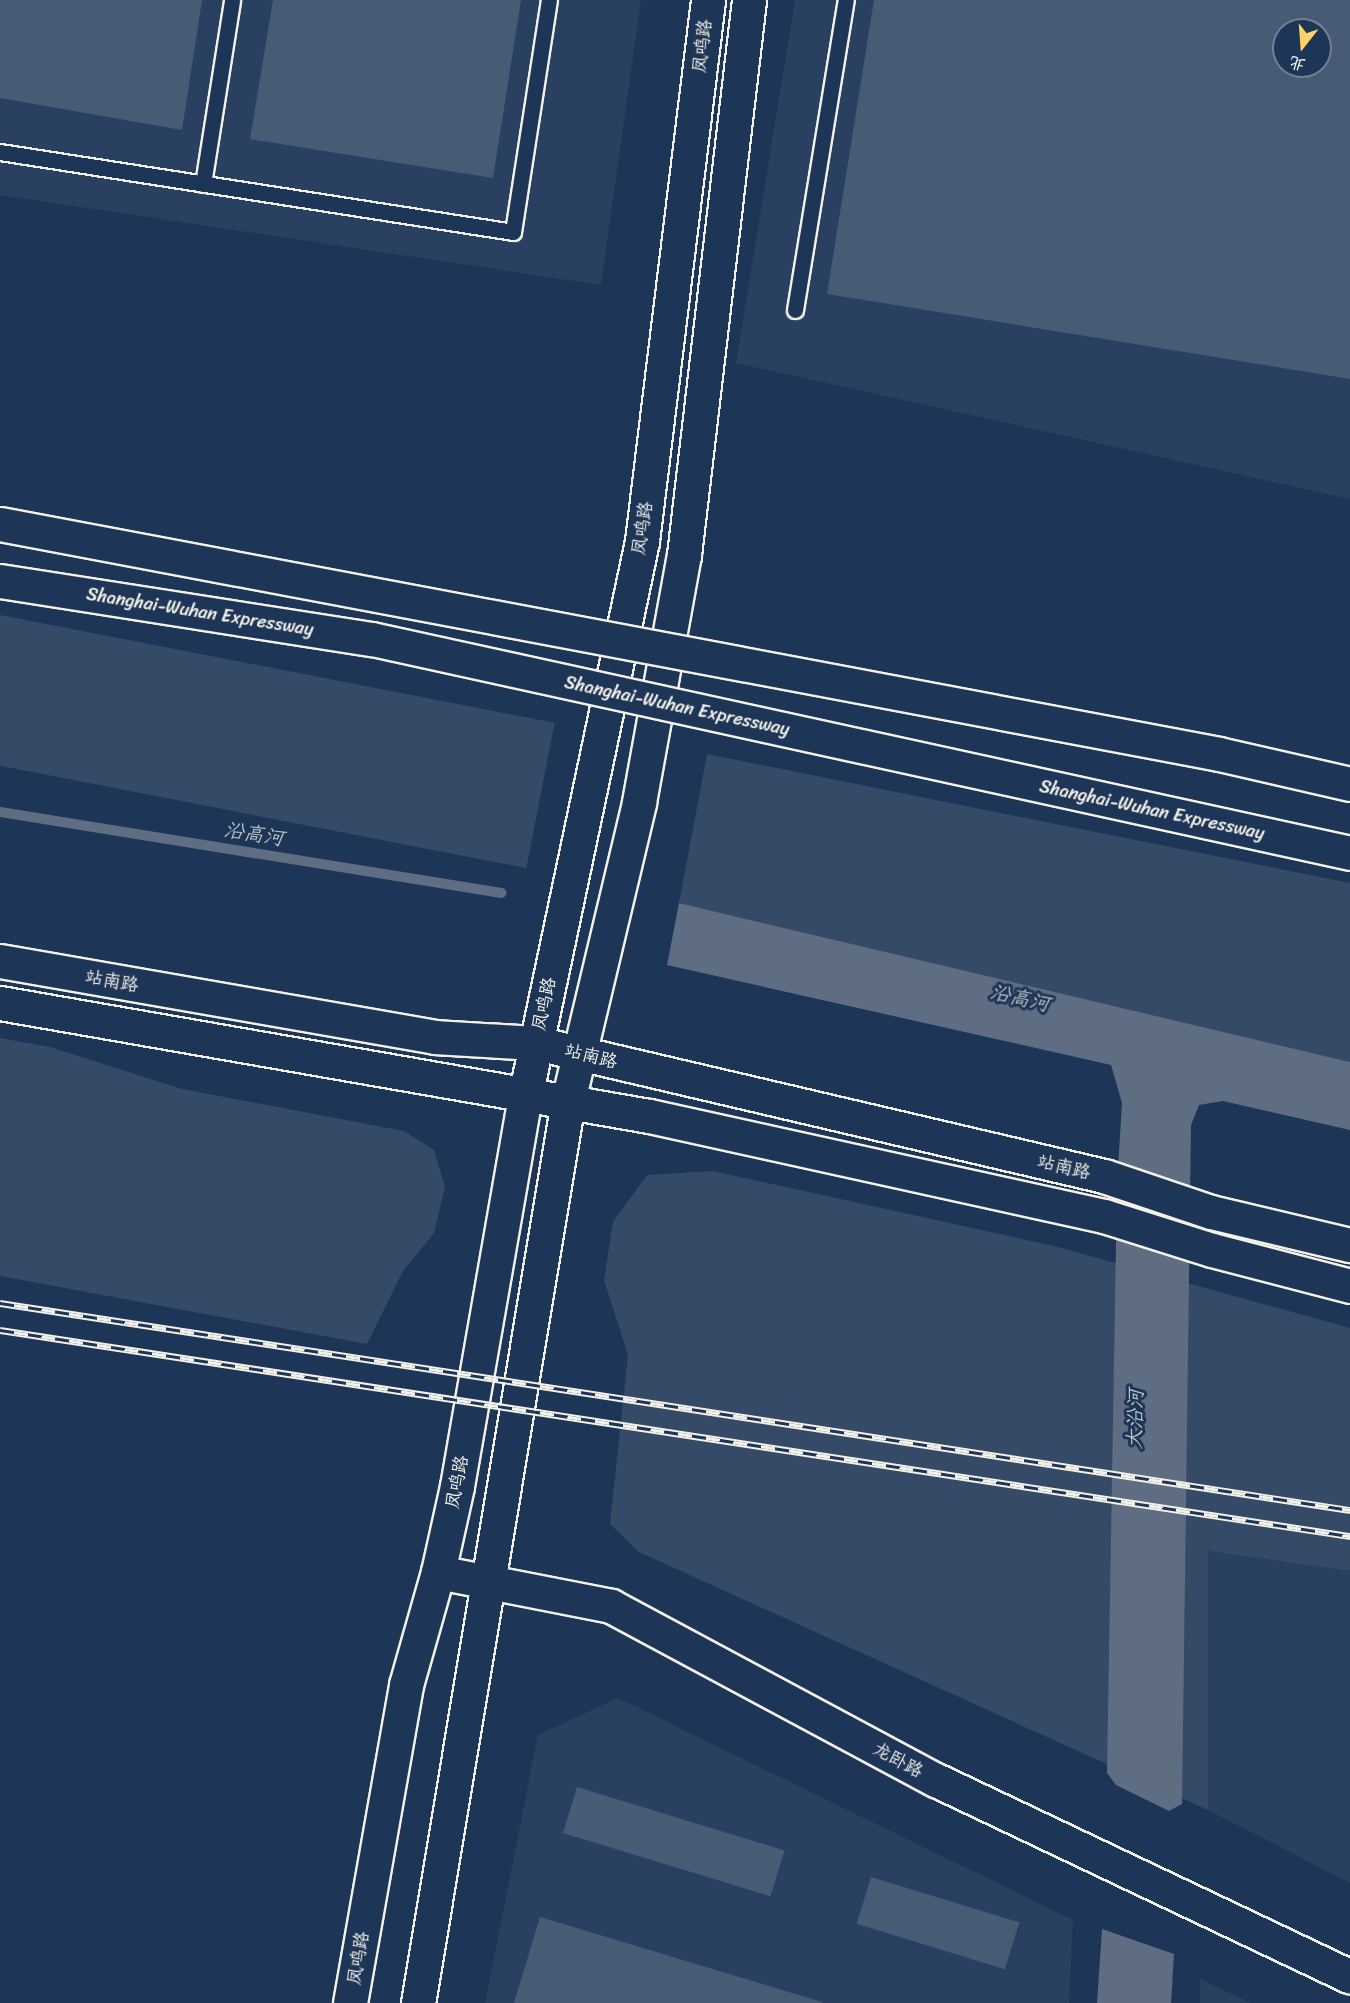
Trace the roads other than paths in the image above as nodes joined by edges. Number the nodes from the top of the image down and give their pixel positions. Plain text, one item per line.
1 (232, 0) edge
2 (549, 0) edge
3 (708, 0) edge
4 (749, 0) edge
5 (846, 0) edge
6 (0, 152) edge
7 (203, 184) junction
8 (795, 310) dead end
9 (0, 524) edge
10 (0, 581) edge
11 (1350, 784) edge
12 (1350, 853) edge
13 (0, 961) edge
14 (0, 1003) edge
15 (536, 1043) junction
16 (577, 1052) junction
17 (526, 1092) junction
18 (568, 1101) junction
19 (1350, 1245) edge
20 (1350, 1286) edge
21 (438, 1572) junction
22 (489, 1579) junction
23 (1350, 1977) edge
24 (350, 2003) edge
25 (418, 2003) edge

1 - 7 lane
2 - 7 lane
3 - 15 main road, 凤鸣路
4 - 16 main road
5 - 8 lane
6 - 7 lane
9 - 11 main road, bridge
10 - 12 main road, Shanghai-Wuhan Expressway, bridge
13 - 15 main road, 站南路
14 - 17 main road
15 - 16 main road, 站南路
15 - 17 main road, 凤鸣路
16 - 18 main road
16 - 19 main road, 站南路
17 - 18 main road
17 - 21 main road, 凤鸣路
18 - 20 main road
18 - 22 main road
21 - 22 main road, 龙卧路
21 - 24 main road, 凤鸣路
22 - 23 main road, 龙卧路
22 - 25 main road

